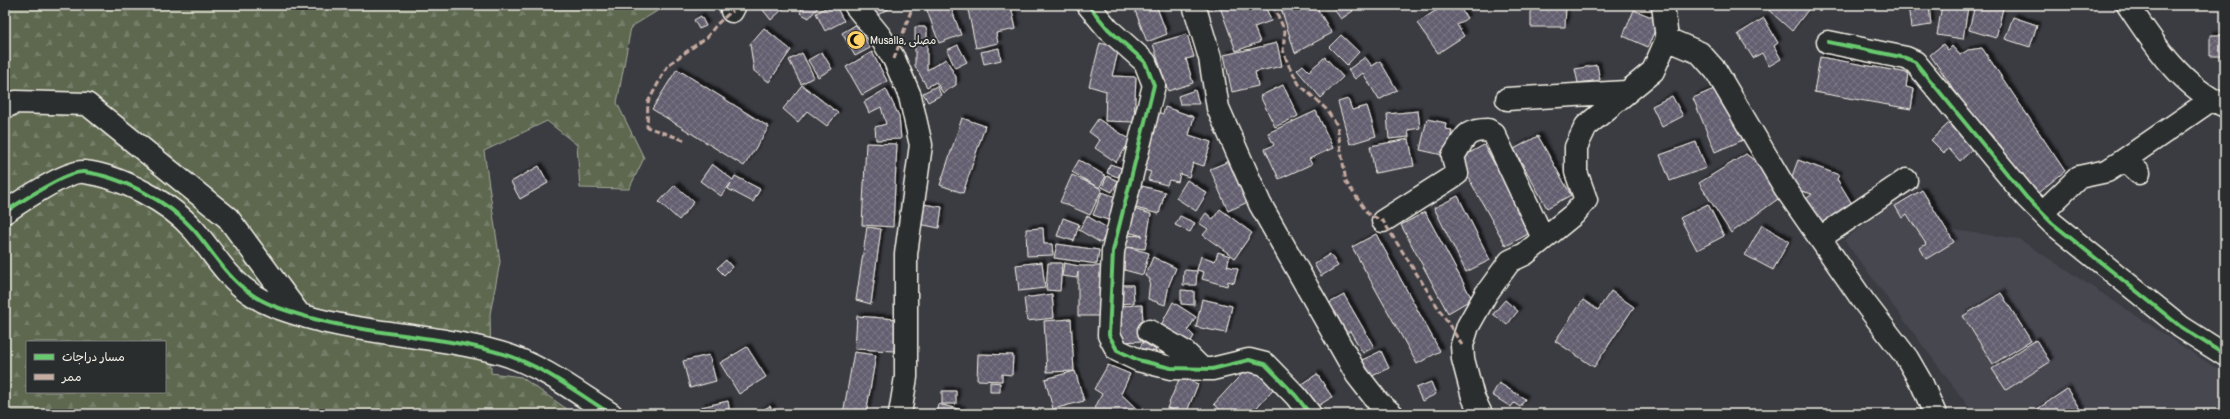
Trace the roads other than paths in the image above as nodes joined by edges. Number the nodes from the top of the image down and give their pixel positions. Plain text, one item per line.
1 (855, 5) edge
2 (1088, 5) edge
3 (1194, 5) edge
4 (1663, 5) edge
5 (2128, 5) edge
6 (1668, 39) junction
7 (1828, 42) dead end
8 (1626, 92) junction
9 (1507, 99) dead end
10 (2218, 103) edge
11 (5, 107) edge
12 (1906, 180) dead end
13 (5, 212) edge
14 (2042, 213) junction
15 (1383, 221) dead end
16 (1543, 238) junction
17 (1820, 238) junction
18 (299, 314) junction
19 (1149, 330) dead end
20 (2225, 355) edge
21 (1202, 369) junction
22 (1303, 411) edge
23 (611, 414) edge
24 (900, 414) edge
25 (1392, 414) edge
26 (1480, 414) edge
27 (1935, 414) edge

1 - 24 street
2 - 21 street
3 - 25 street
4 - 6 street
5 - 10 street
6 - 8 street
6 - 17 street
7 - 14 street
8 - 9 street
8 - 16 street
10 - 14 street
11 - 18 street
12 - 17 street
13 - 18 street
14 - 20 street
15 - 16 street
16 - 26 street
17 - 27 street
18 - 23 street
19 - 21 street
21 - 22 street

